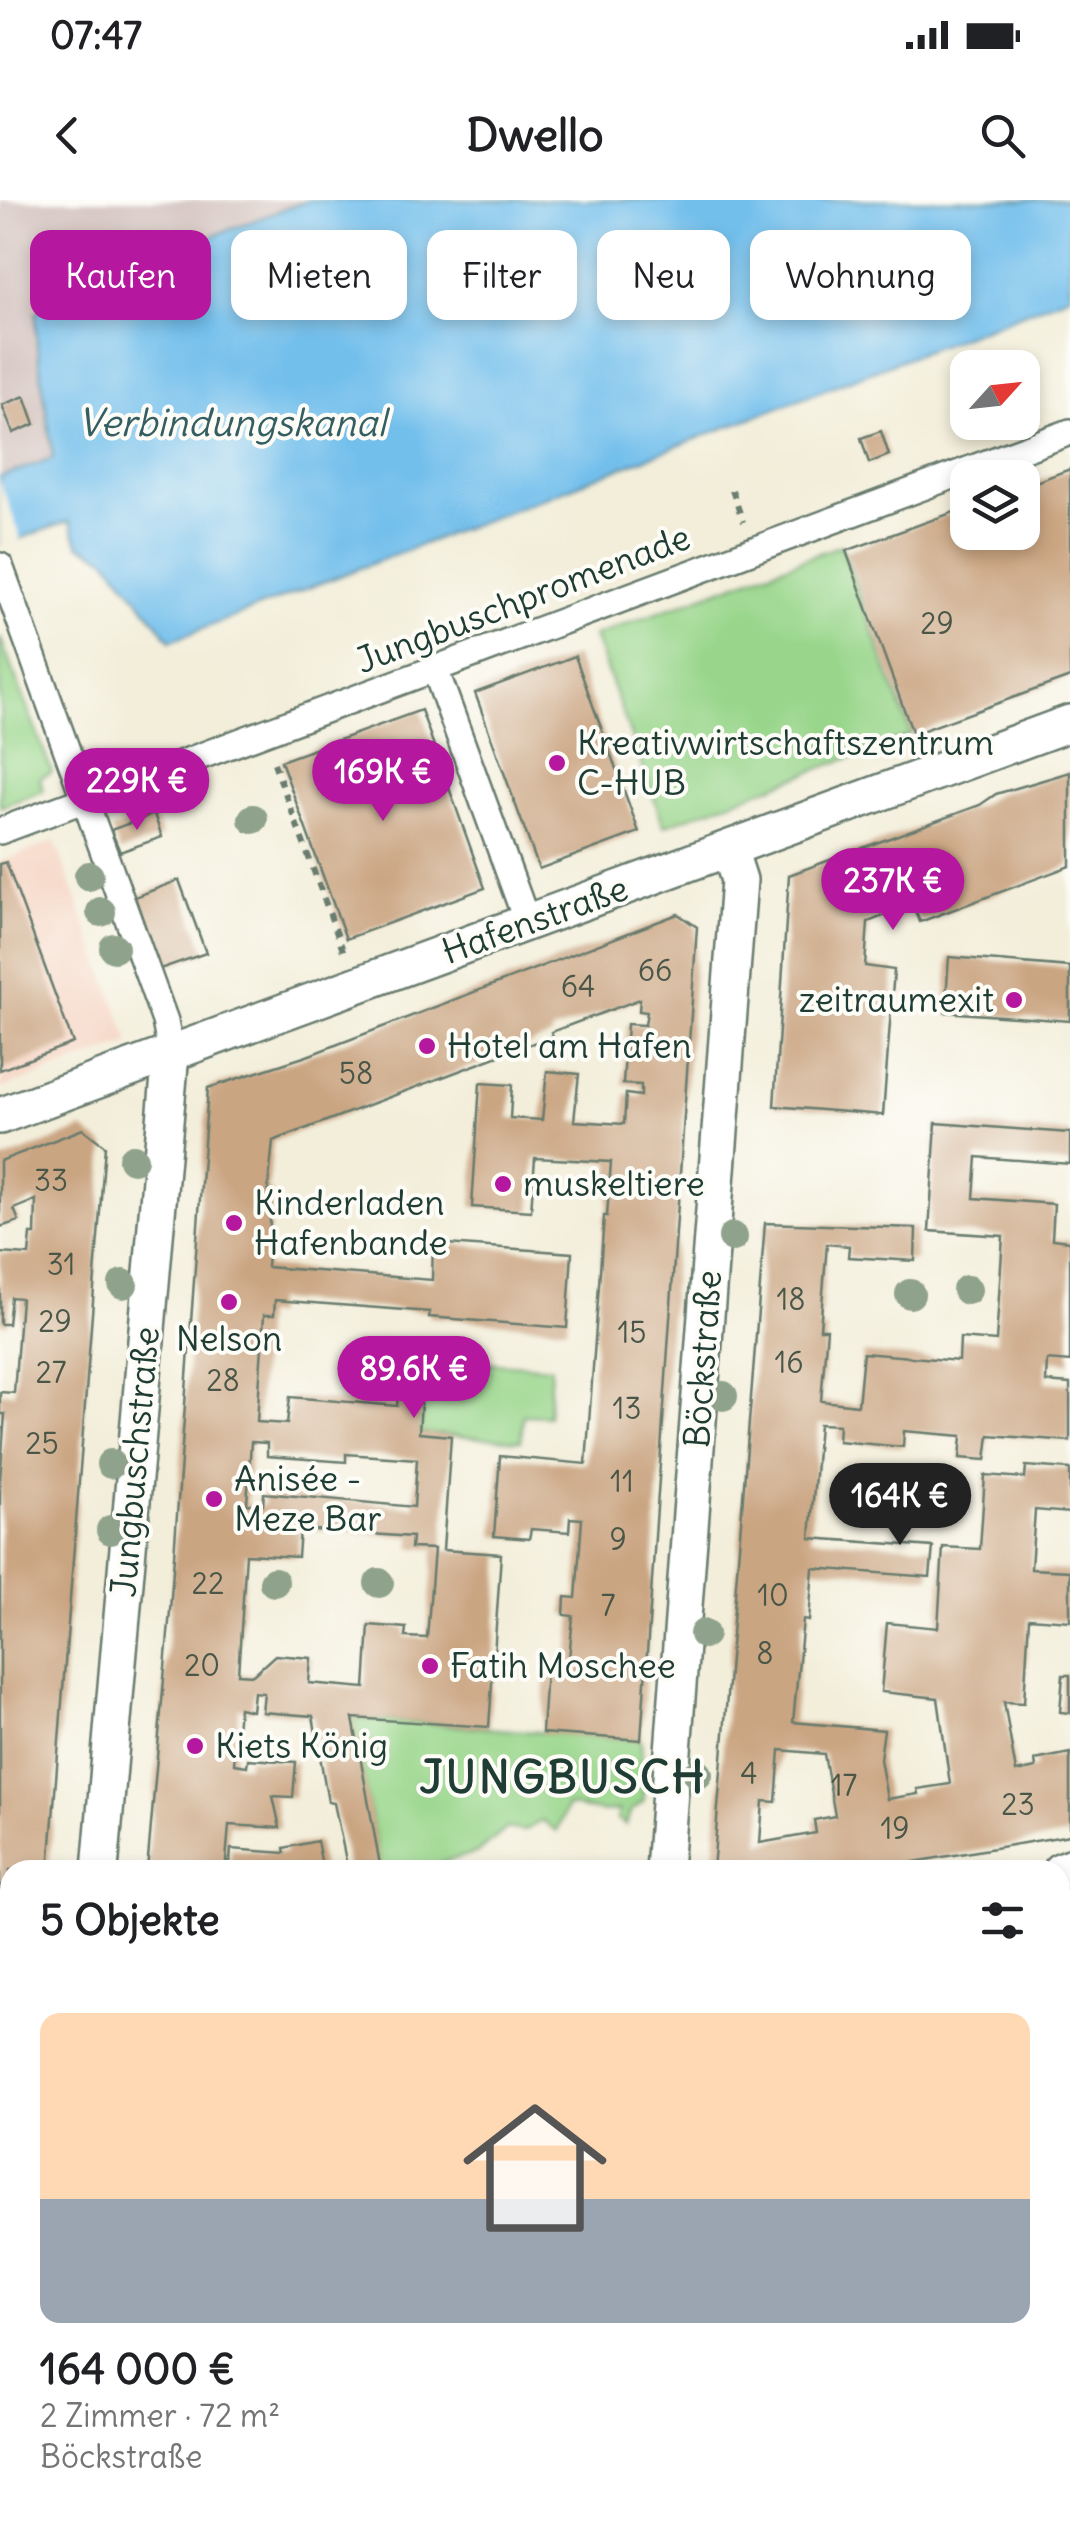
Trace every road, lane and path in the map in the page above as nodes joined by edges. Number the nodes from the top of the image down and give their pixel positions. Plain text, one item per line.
1 (1070, 432) edge
2 (0, 566) edge
3 (434, 670) junction
4 (1070, 723) edge
5 (264, 733) junction
6 (86, 800) junction
7 (0, 831) edge
8 (729, 848) junction
9 (528, 922) junction
10 (356, 986) junction
11 (171, 1053) junction
12 (0, 1116) edge
13 (101, 1860) edge
14 (665, 1860) edge

1 - 3 street, Jungbuschpromenade
2 - 6 street
3 - 5 street, Jungbuschpromenade
3 - 9 street
4 - 8 street, Hafenstraße
5 - 6 street, Jungbuschpromenade
5 - 10 path
6 - 7 street, Jungbuschpromenade
6 - 11 street
8 - 9 street, Hafenstraße
8 - 14 street, Böckstraße
9 - 10 street, Hafenstraße
10 - 11 street, Hafenstraße
11 - 12 street, Hafenstraße
11 - 13 street, Jungbuschstraße

